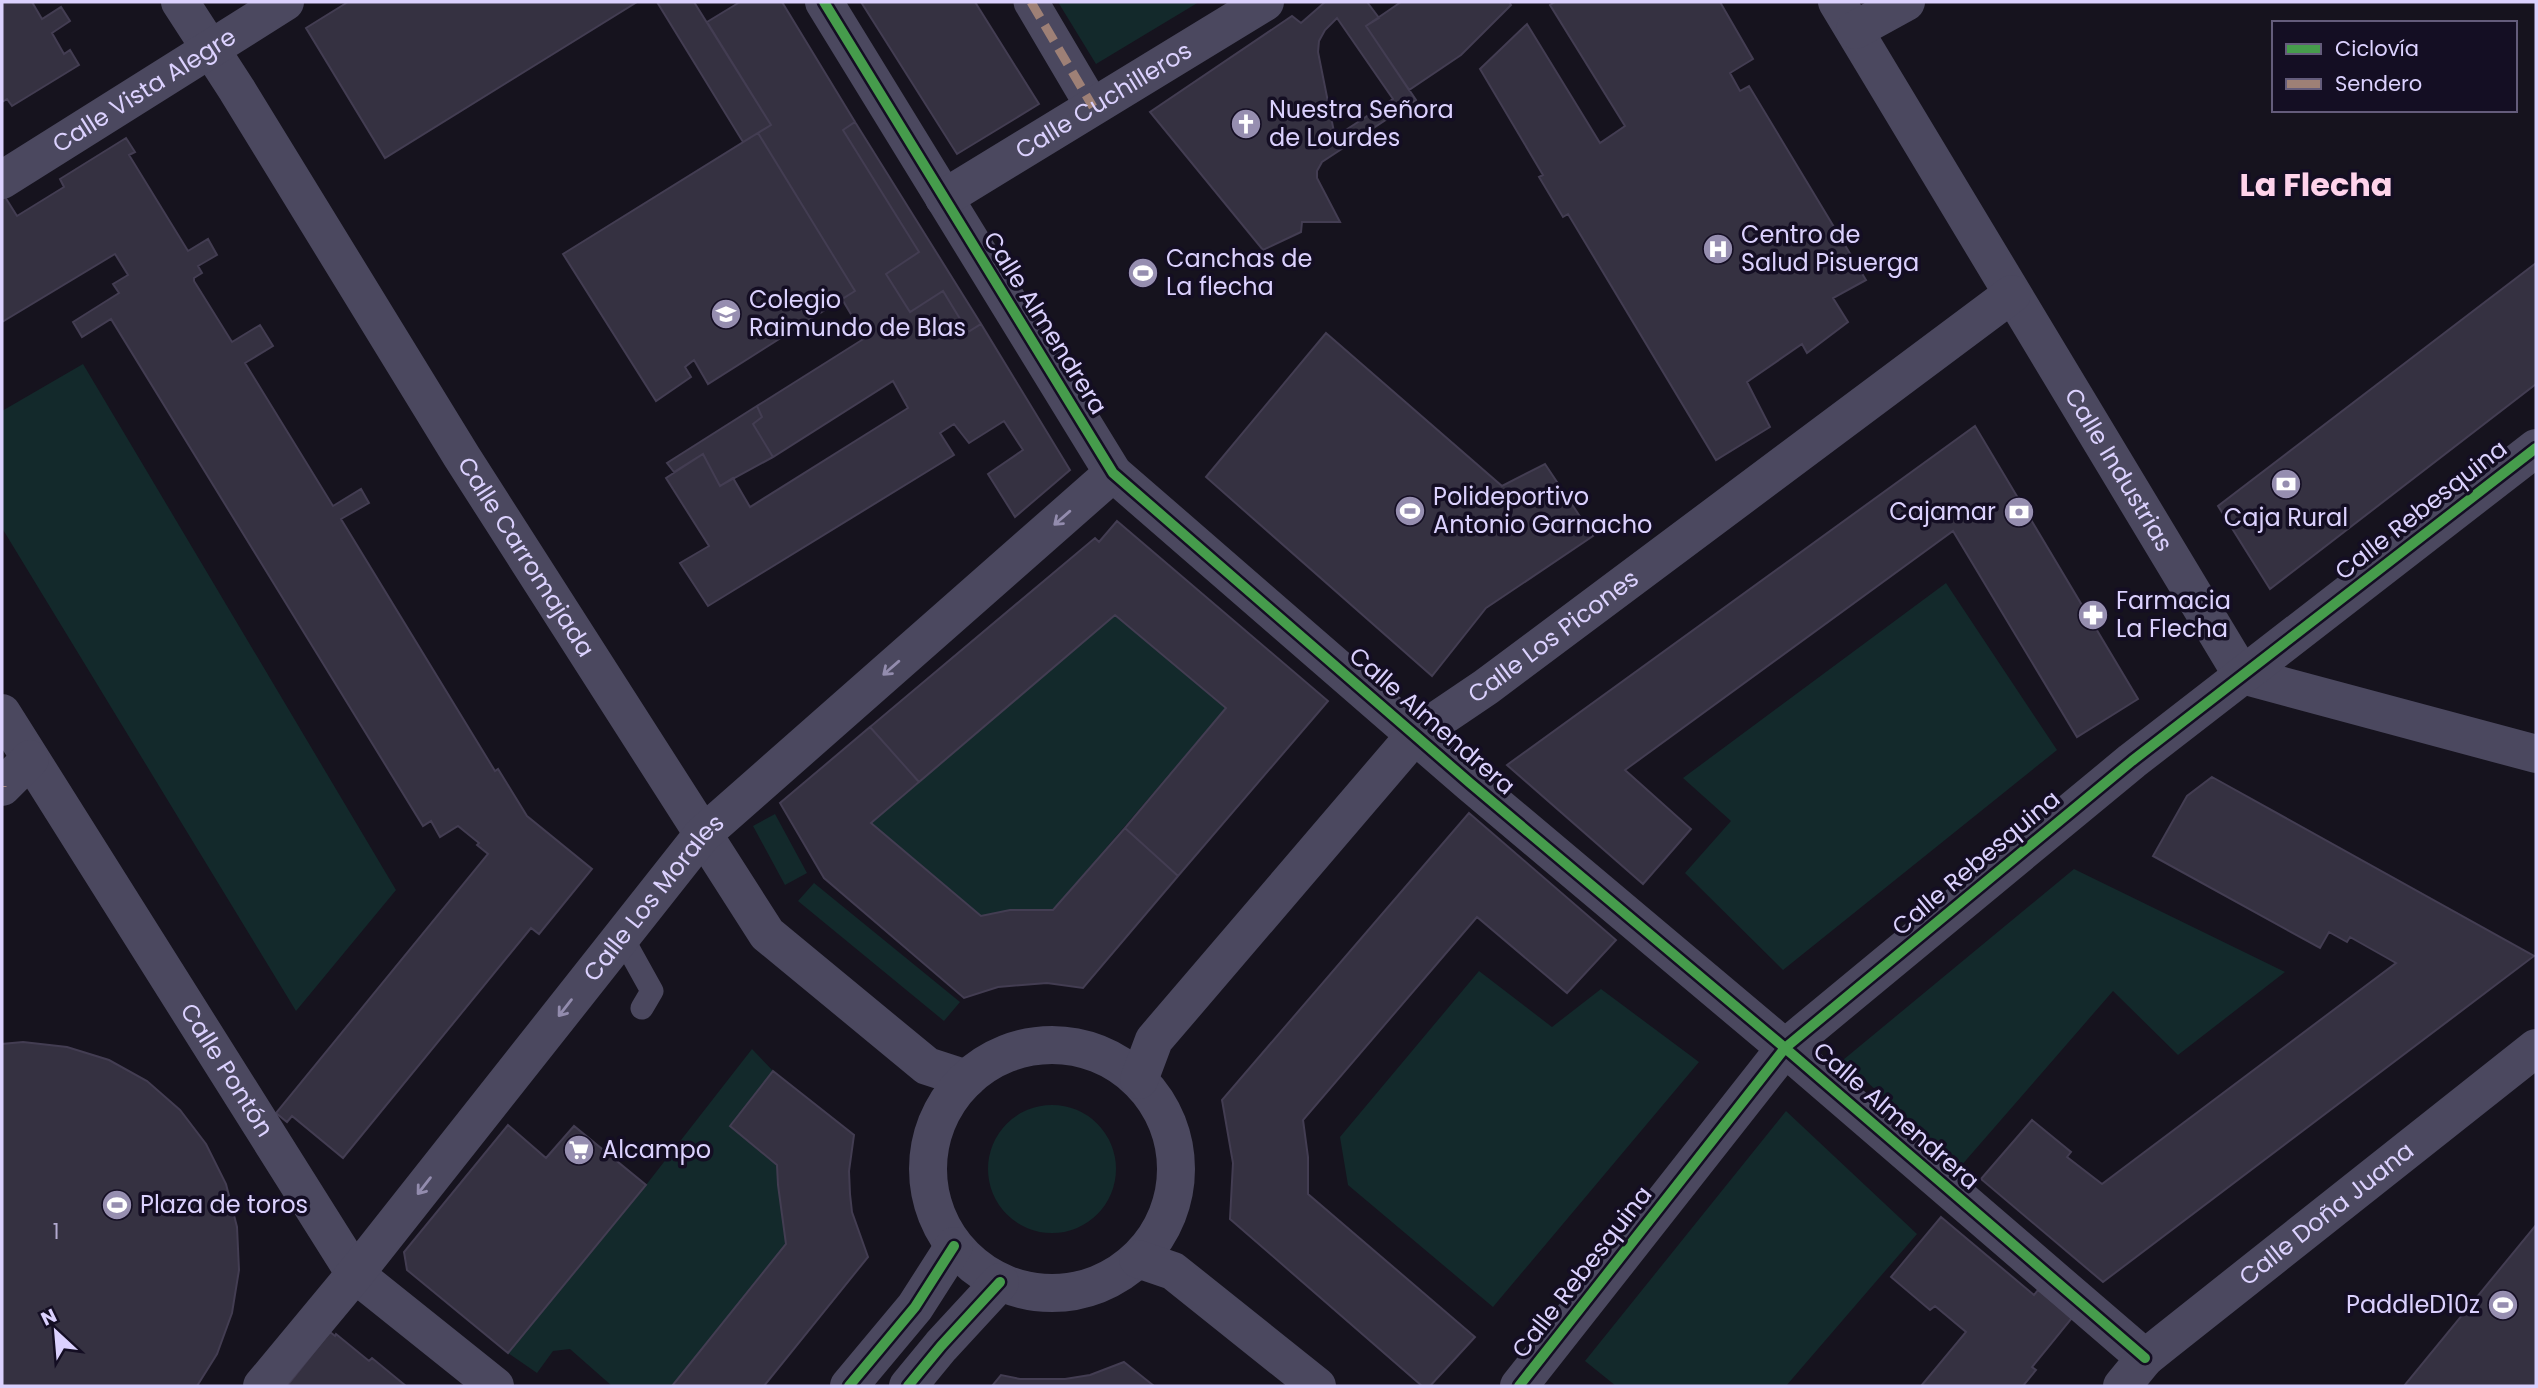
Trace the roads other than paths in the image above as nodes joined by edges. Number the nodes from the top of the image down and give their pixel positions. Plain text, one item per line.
1 (180, 2) edge
2 (285, 2) edge
3 (824, 2) edge
4 (1031, 2) edge
5 (1265, 2) edge
6 (1906, 2) edge
7 (1846, 16) edge
8 (211, 49) junction
9 (1094, 107) junction
10 (2, 180) edge
11 (944, 198) junction
12 (2012, 295) junction
13 (2536, 448) edge
14 (1113, 472) junction
15 (2242, 675) junction
16 (2, 713) edge
17 (1415, 735) junction
18 (2536, 754) edge
19 (30, 759) junction
20 (2, 787) edge
21 (702, 835) junction
22 (622, 937) junction
23 (642, 1008) dead end
24 (1785, 1048) junction
25 (2536, 1048) edge
26 (1126, 1070) junction
27 (956, 1092) junction
28 (954, 1245) junction
29 (1157, 1254) junction
30 (355, 1274) junction
31 (1000, 1282) junction
32 (2133, 1372) edge
33 (262, 1386) edge
34 (495, 1386) edge
35 (849, 1386) edge
36 (908, 1386) edge
37 (1317, 1386) edge
38 (1519, 1386) edge

1 - 8 street, Calle Carromajada
2 - 8 street, Calle Vista Alegre
3 - 11 street, Calle Almendrera
4 - 9 street
5 - 9 street, Calle Cuchilleros
6 - 7 street
7 - 12 street, Calle Industrias
8 - 10 street, Calle Vista Alegre
8 - 21 street, Calle Carromajada
9 - 11 street, Calle Cuchilleros
11 - 14 street, Calle Almendrera
12 - 15 street, Calle Industrias
12 - 17 street, Calle Los Picones
13 - 15 street, Calle Rebesquina
14 - 17 street, Calle Almendrera
14 -> 21 street, Calle Los Morales
15 - 18 street
15 - 24 street, Calle Rebesquina
16 - 19 street, Calle Pontón
17 - 24 street, Calle Almendrera
17 - 26 street, Calle Los Picones
19 - 20 street
19 - 30 street, Calle Pontón
21 - 22 street, Calle Los Morales
21 - 27 street, Calle Carromajada
22 - 23 lane
22 -> 30 street, Calle Los Morales
24 - 32 street, Calle Almendrera
24 - 38 street, Calle Rebesquina
25 - 32 street, Calle Doña Juana
26 - 27 street
26 - 29 street
27 - 28 street
28 - 31 street
28 - 35 street
29 - 31 street
29 - 37 street
30 - 33 street, Calle Los Morales
30 - 34 street, Calle Pontón
31 - 36 street

